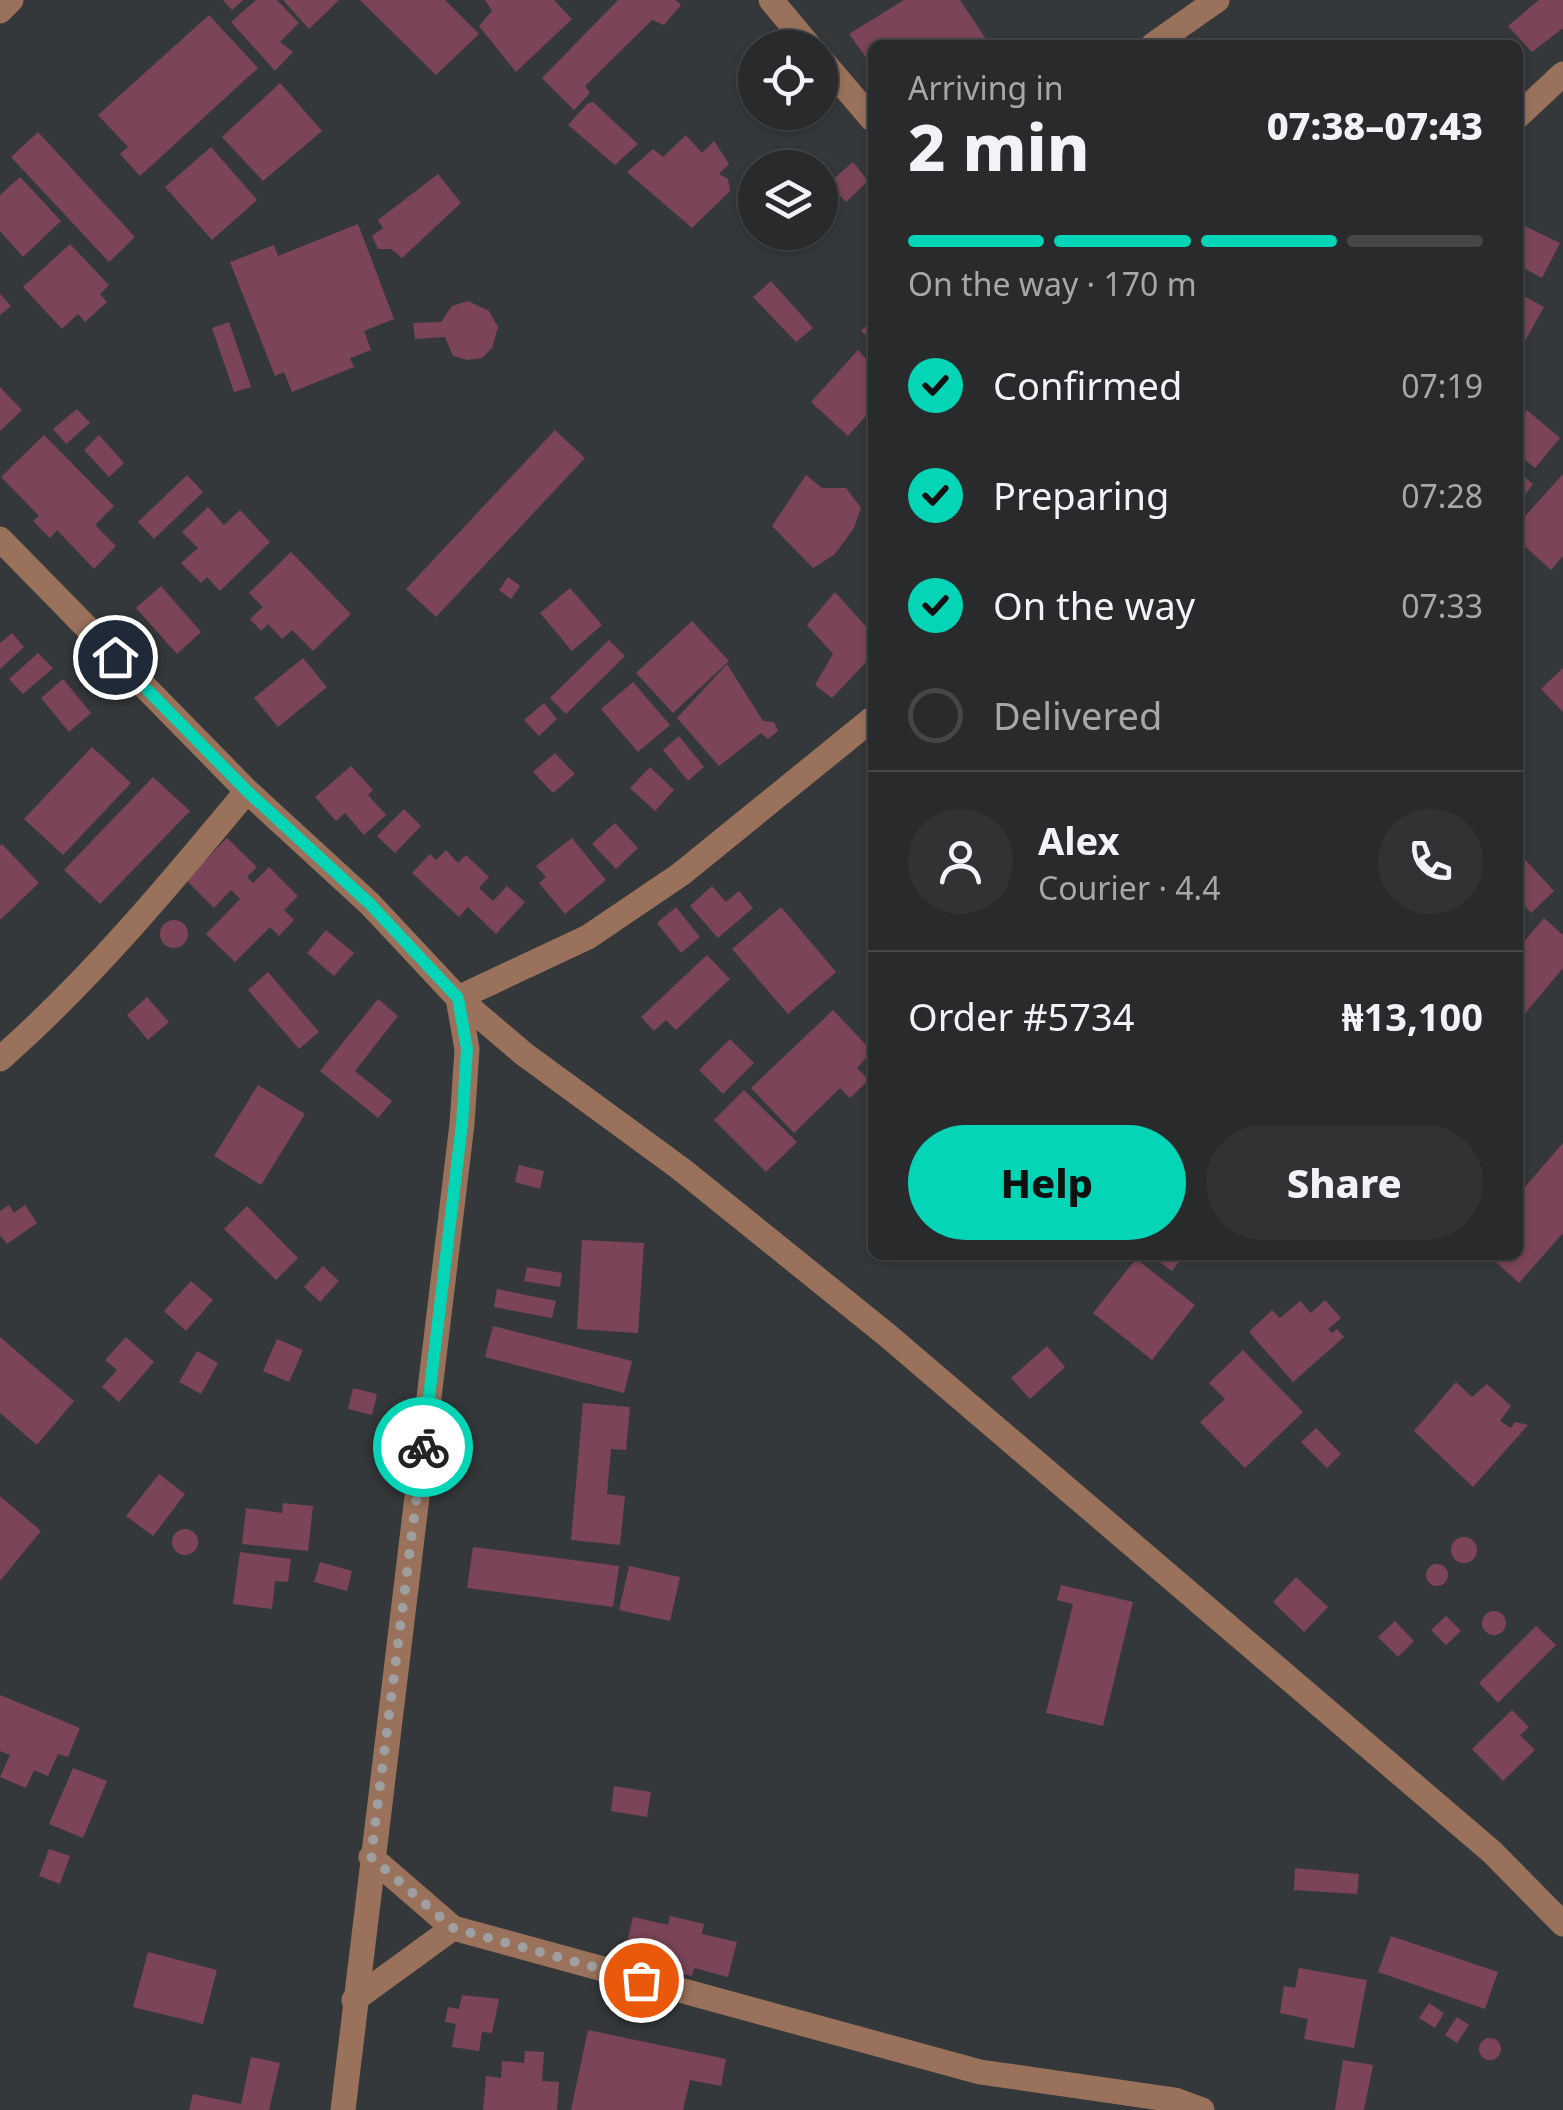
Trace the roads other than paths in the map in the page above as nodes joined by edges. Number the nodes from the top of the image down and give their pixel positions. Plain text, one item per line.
1 (11, 0) edge
2 (770, 0) edge
3 (1216, 0) edge
4 (0, 11) edge
5 (796, 30) edge
6 (1160, 40) edge
7 (1563, 74) edge
8 (838, 79) edge
9 (1523, 111) edge
10 (868, 114) edge
11 (0, 539) edge
12 (868, 721) edge
13 (247, 791) junction
14 (458, 998) junction
15 (0, 1059) edge
16 (371, 1857) junction
17 (1563, 1924) edge
18 (453, 1928) junction
19 (354, 2000) junction
20 (343, 2110) edge
21 (1202, 2110) edge

1 - 4 street
2 - 5 street
3 - 6 street
7 - 9 street
8 - 10 street
11 - 13 street
12 - 14 street
13 - 14 street
13 - 15 street
14 - 16 street
14 - 17 street
16 - 18 street
16 - 19 street
18 - 19 street
18 - 21 street
19 - 20 street

